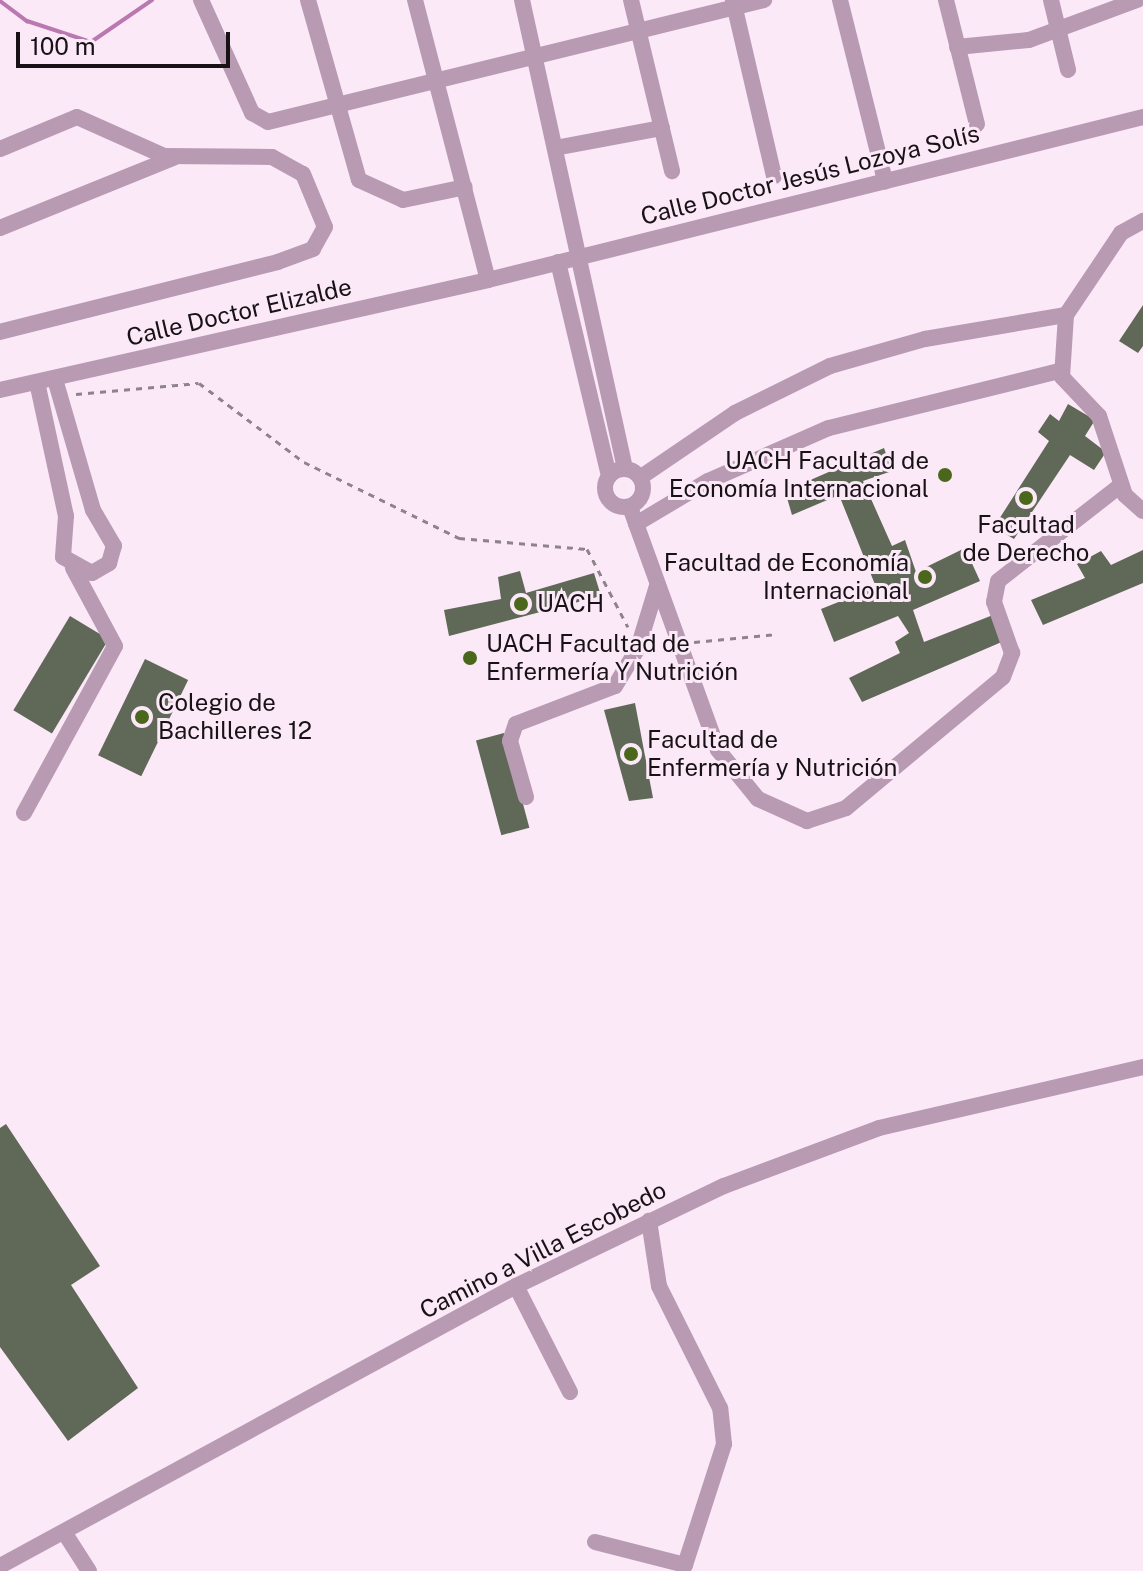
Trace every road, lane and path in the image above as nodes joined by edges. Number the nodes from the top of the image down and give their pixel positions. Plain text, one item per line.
1 (201, 0) edge
2 (308, 0) edge
3 (415, 0) edge
4 (522, 0) edge
5 (631, 0) edge
6 (764, 0) edge
7 (840, 0) edge
8 (946, 0) edge
9 (1051, 0) edge
10 (1137, 0) edge
11 (733, 4) edge
12 (1058, 30) junction
13 (639, 31) junction
14 (957, 47) junction
15 (536, 56) junction
16 (1068, 70) dead end
17 (434, 81) junction
18 (333, 106) junction
19 (1143, 117) edge
20 (977, 124) dead end
21 (662, 128) junction
22 (555, 148) junction
23 (0, 149) edge
24 (174, 158) junction
25 (672, 171) dead end
26 (774, 176) dead end
27 (885, 181) junction
28 (465, 187) junction
29 (1143, 221) edge
30 (0, 228) edge
31 (577, 257) junction
32 (558, 262) junction
33 (488, 280) junction
34 (1066, 315) junction
35 (0, 332) edge
36 (1060, 371) junction
37 (37, 382) junction
38 (58, 387) junction
39 (0, 390) edge
40 (75, 454) junction
41 (54, 460) junction
42 (625, 469) junction
43 (609, 476) junction
44 (641, 477) junction
45 (1121, 485) junction
46 (87, 492) junction
47 (62, 498) junction
48 (630, 507) junction
49 (1143, 511) edge
50 (636, 524) junction
51 (73, 568) junction
52 (657, 586) junction
53 (777, 634) dead end
54 (678, 644) junction
55 (638, 648) junction
56 (526, 797) dead end
57 (24, 813) dead end
58 (1143, 1067) edge
59 (649, 1221) junction
60 (516, 1286) junction
61 (570, 1392) dead end
62 (64, 1532) junction
63 (595, 1542) dead end
64 (0, 1566) edge
65 (686, 1568) edge
66 (89, 1571) edge

1 - 18 street
2 - 18 street
3 - 17 street
4 - 15 street
5 - 13 street
6 - 11 street
7 - 27 street
8 - 14 street
9 - 12 street
10 - 12 street
11 - 13 street
11 - 26 street
12 - 14 street
12 - 16 street
13 - 15 street
13 - 21 street
14 - 20 street
15 - 17 street
15 - 22 street
17 - 18 street
17 - 28 street
18 - 28 street
19 - 27 street, Calle Doctor Jesús Lozoya Solís
21 - 22 street
21 - 25 street
22 - 31 street
23 - 24 street
24 - 30 street
24 - 35 street
27 - 31 street, Calle Doctor Jesús Lozoya Solís
28 - 33 street
29 - 34 street
31 - 32 street, Calle Doctor Jesús Lozoya Solís
31 - 42 street
32 - 33 street, Calle Doctor Jesús Lozoya Solís
32 - 43 street
33 - 38 street, Calle Doctor Elizalde
34 - 36 street
34 - 44 street
36 - 45 street
36 - 50 street
37 - 38 street, Calle Doctor Elizalde
37 - 39 street, Calle Doctor Elizalde
37 - 41 street
38 - 40 street
38 - 55 path
40 - 41 street
40 - 46 street
41 - 47 street
42 - 43 street
42 - 44 street
43 - 48 street
44 - 48 street
45 - 49 street
45 - 54 street
46 - 47 street
46 - 51 street
47 - 51 street
48 - 50 street
50 - 52 street
51 - 57 street
52 - 54 street
52 - 55 street
53 - 54 path
55 - 56 street
58 - 59 street, Camino a Villa Escobedo
59 - 60 street, Camino a Villa Escobedo
59 - 65 street
60 - 61 street
60 - 62 street, Camino a Villa Escobedo
62 - 64 street, Camino a Villa Escobedo
62 - 66 street
63 - 65 street

